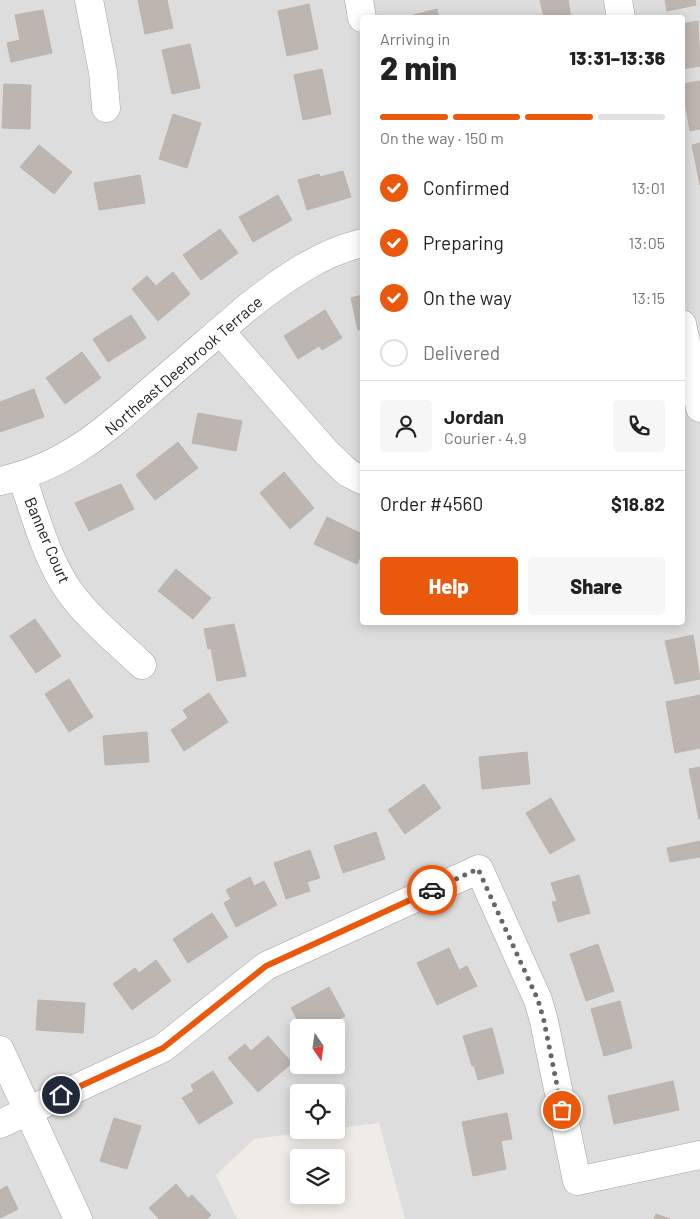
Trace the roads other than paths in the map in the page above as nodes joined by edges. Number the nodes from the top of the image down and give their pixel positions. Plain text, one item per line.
1 (89, 0) edge
2 (359, 0) edge
3 (618, 0) edge
4 (362, 15) edge
5 (620, 15) edge
6 (106, 108) dead end
7 (360, 243) edge
8 (220, 331) junction
9 (685, 338) edge
10 (700, 408) edge
11 (11, 479) edge
12 (360, 479) edge
13 (142, 665) dead end
14 (0, 1050) edge
15 (28, 1111) junction
16 (0, 1124) edge
17 (700, 1155) edge
18 (78, 1219) edge

1 - 6 street
2 - 4 street
3 - 5 street
7 - 8 street, Northeast Deerbrook Terrace
8 - 11 street, Northeast Deerbrook Terrace
8 - 12 street
9 - 10 street
11 - 13 street, Banner Court
14 - 15 street
15 - 16 street
15 - 17 street
15 - 18 street

